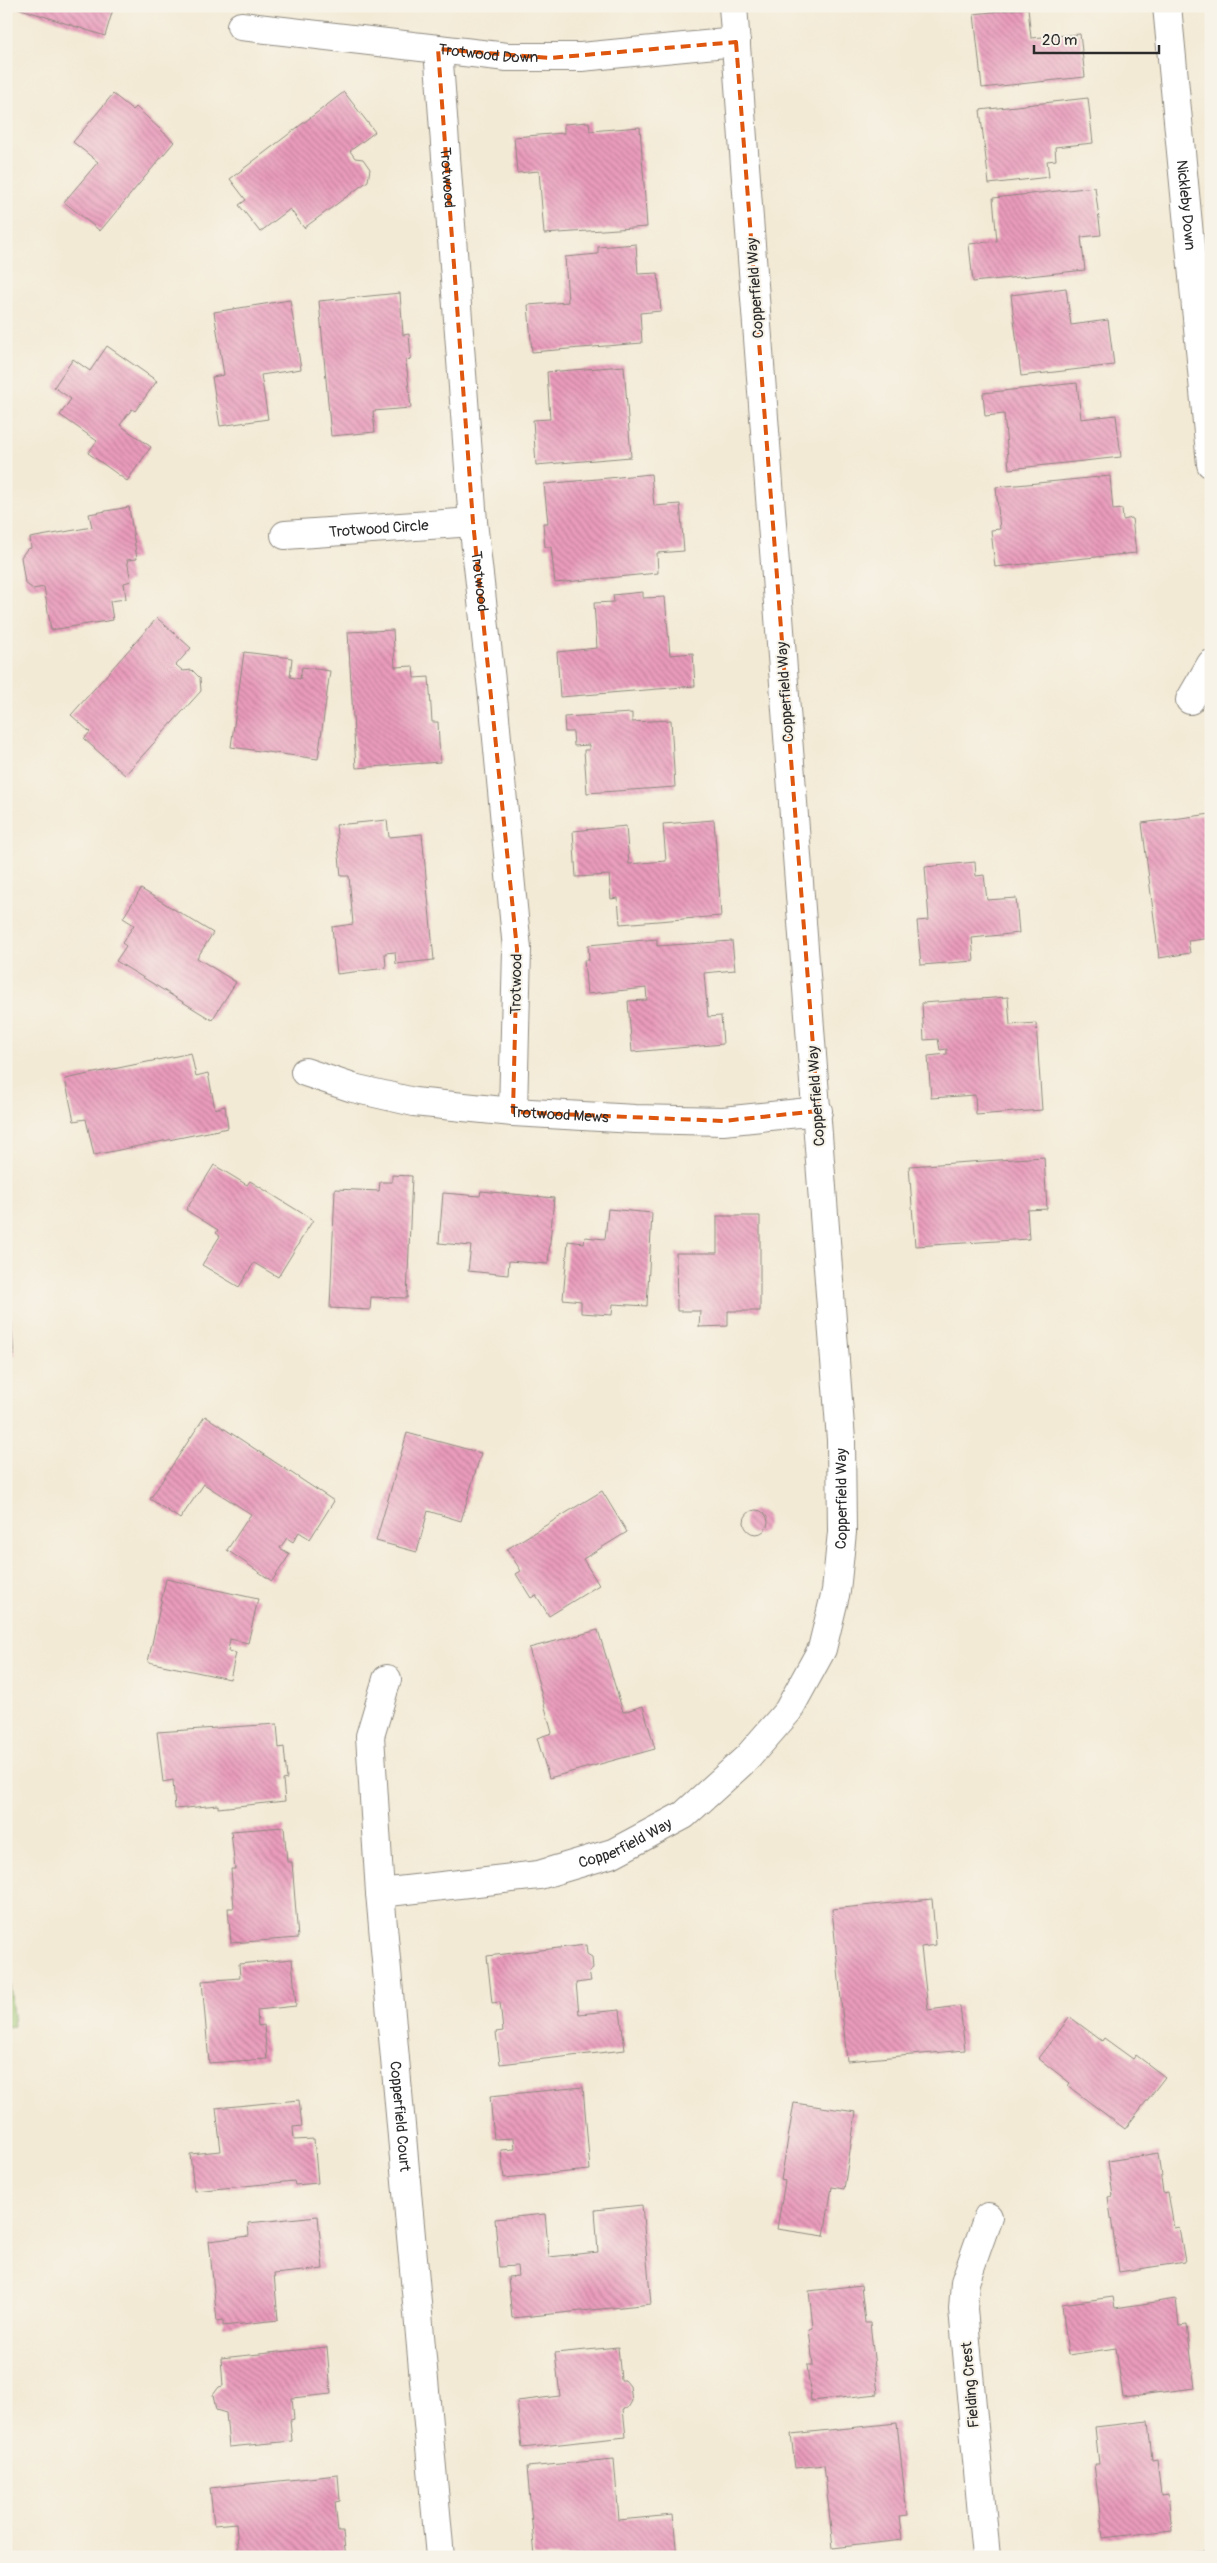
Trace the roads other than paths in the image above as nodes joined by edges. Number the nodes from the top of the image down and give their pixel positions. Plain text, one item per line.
1 (733, 6) edge
2 (1167, 6) edge
3 (241, 26) dead end
4 (736, 42) junction
5 (438, 50) junction
6 (1211, 464) edge
7 (473, 522) junction
8 (285, 535) dead end
9 (1211, 664) edge
10 (1190, 700) dead end
11 (305, 1072) dead end
12 (818, 1111) junction
13 (512, 1112) junction
14 (387, 1679) dead end
15 (380, 1893) junction
16 (988, 2217) dead end
17 (440, 2557) edge
18 (986, 2557) edge

1 - 4 street, Copperfield Way
2 - 6 street, Nickleby Down
3 - 5 street, Trotwood Down
4 - 5 street, Trotwood Down
4 - 12 street, Copperfield Way
5 - 7 street, Trotwood
7 - 8 street, Trotwood Circle
7 - 13 street, Trotwood
9 - 10 street
11 - 13 street, Trotwood Mews
12 - 13 street, Trotwood Mews
12 - 15 street, Copperfield Way
14 - 15 street, Copperfield Court
15 - 17 street, Copperfield Court
16 - 18 street, Fielding Crest

